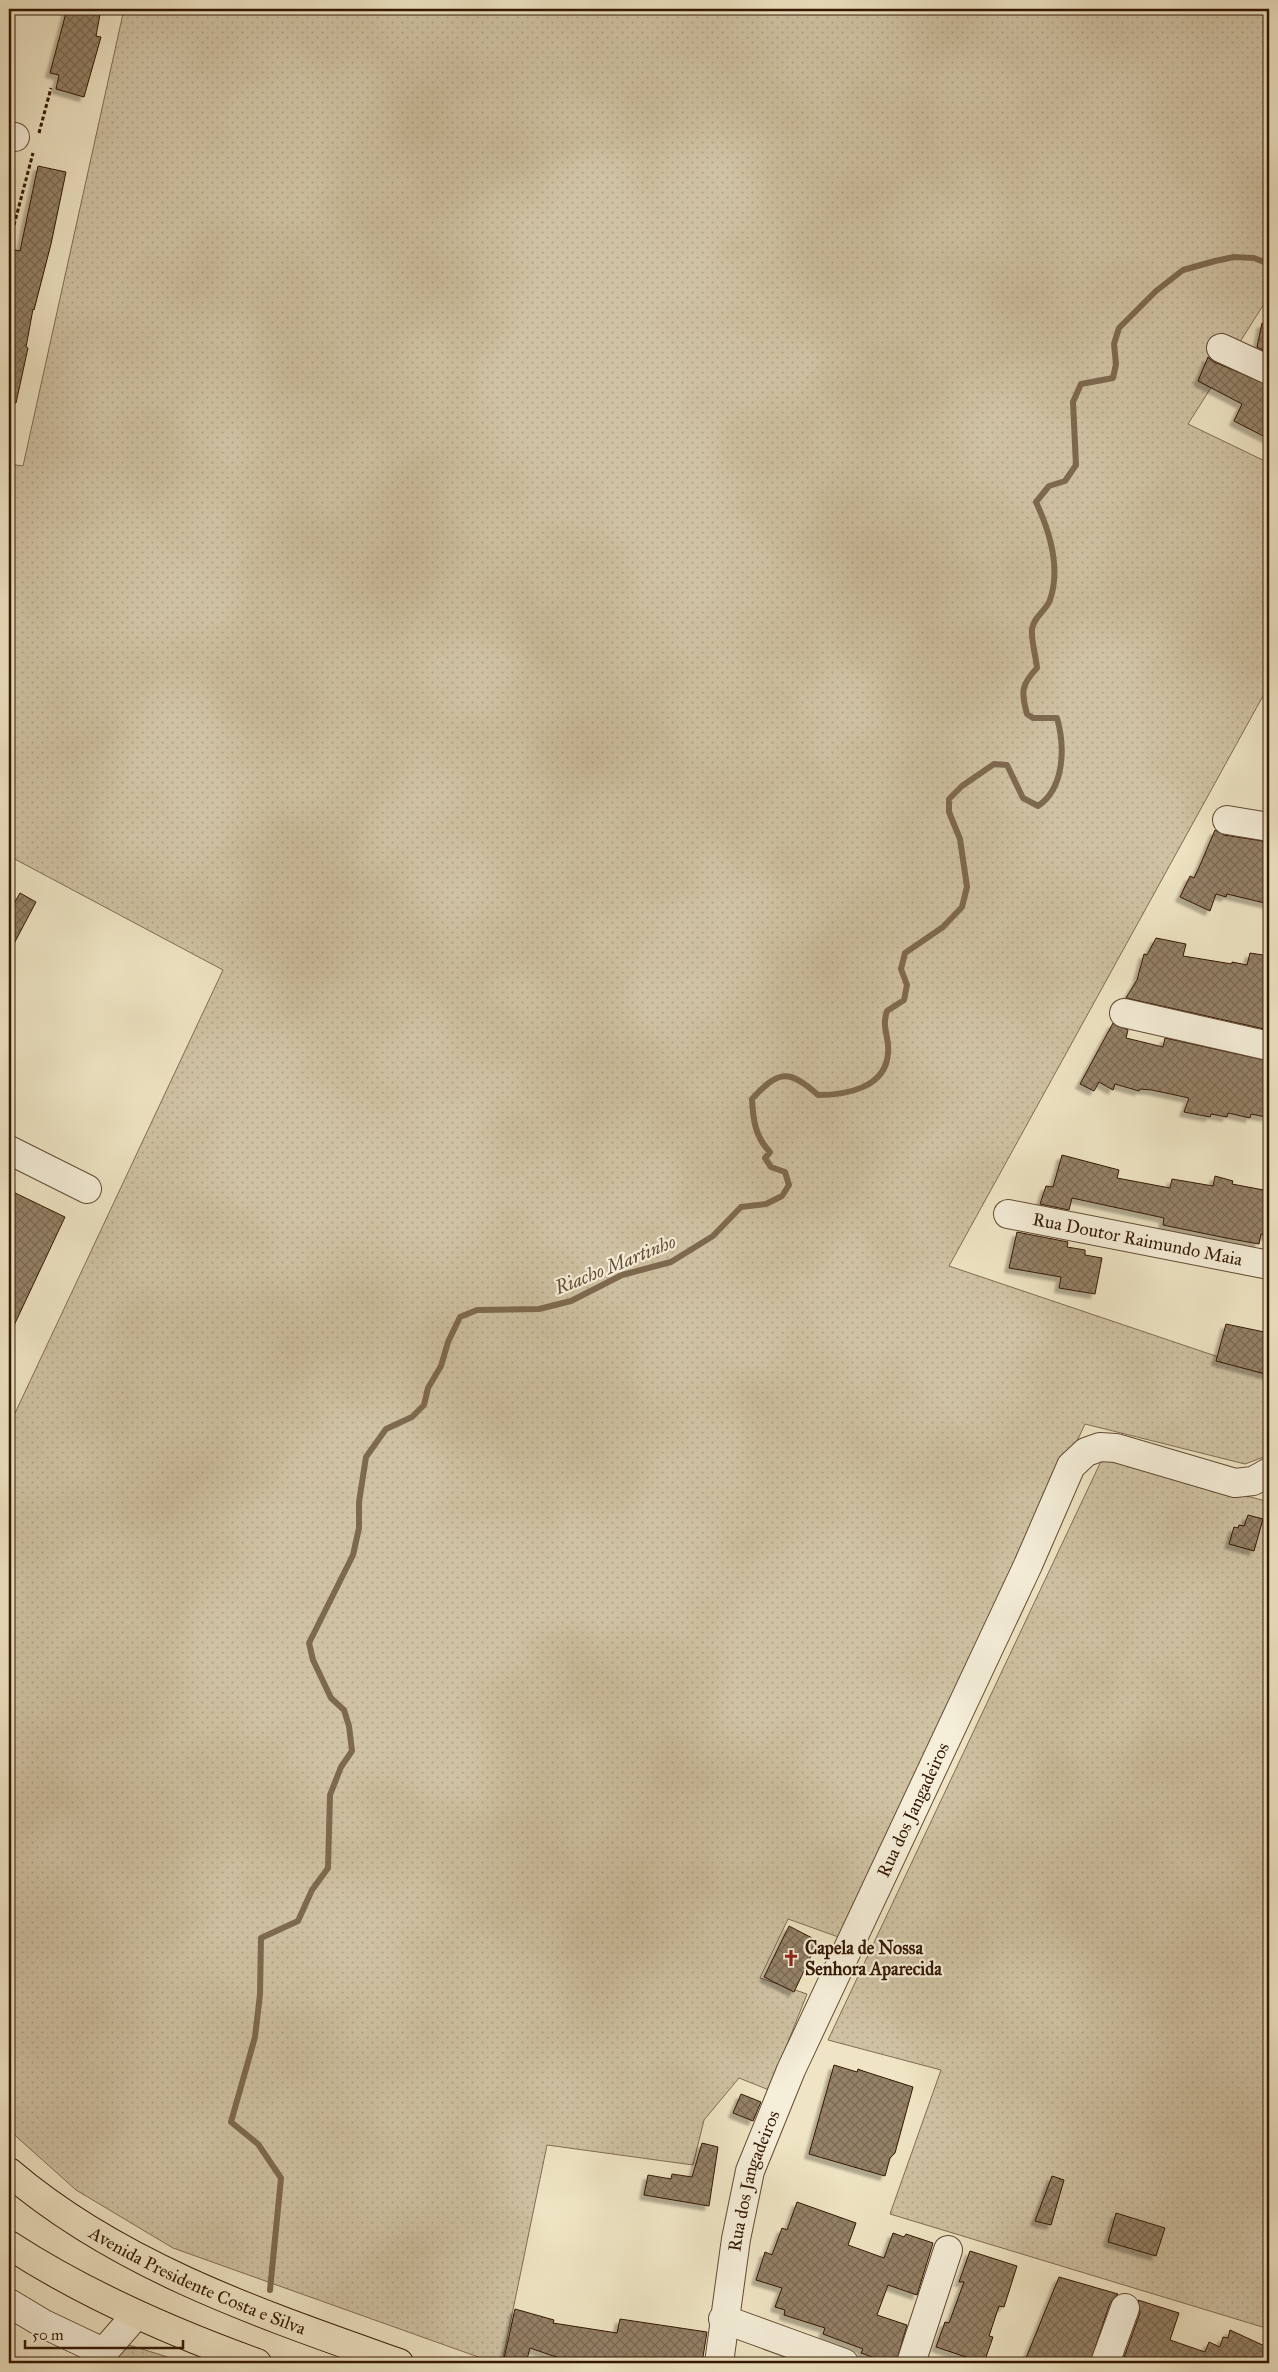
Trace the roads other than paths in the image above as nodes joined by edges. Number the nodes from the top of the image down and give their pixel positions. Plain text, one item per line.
1 (1221, 348) dead end
2 (1269, 370) edge
3 (1227, 820) dead end
4 (1269, 827) edge
5 (1124, 1012) dead end
6 (1269, 1046) edge
7 (9, 1150) edge
8 (87, 1189) dead end
9 (1008, 1214) dead end
10 (1269, 1265) edge
11 (1269, 1472) edge
12 (9, 2172) edge
13 (9, 2244) edge
14 (948, 2250) dead end
15 (9, 2303) edge
16 (1125, 2308) dead end
17 (136, 2315) junction
18 (723, 2319) junction
19 (98, 2358) edge
20 (257, 2363) edge
21 (399, 2363) edge
22 (719, 2363) edge
23 (844, 2363) edge
24 (911, 2363) edge
25 (1105, 2363) edge

1 - 2 street
3 - 4 street
5 - 6 street
7 - 8 street
9 - 10 street, Rua Doutor Raimundo Maia
11 - 18 street, Rua dos Jangadeiros
12 - 21 main road, Avenida Presidente Costa e Silva
13 - 17 main road
14 - 24 street
15 - 19 street
16 - 25 street
17 - 19 street
17 - 20 main road
18 - 22 street, Rua dos Jangadeiros
18 - 23 street

